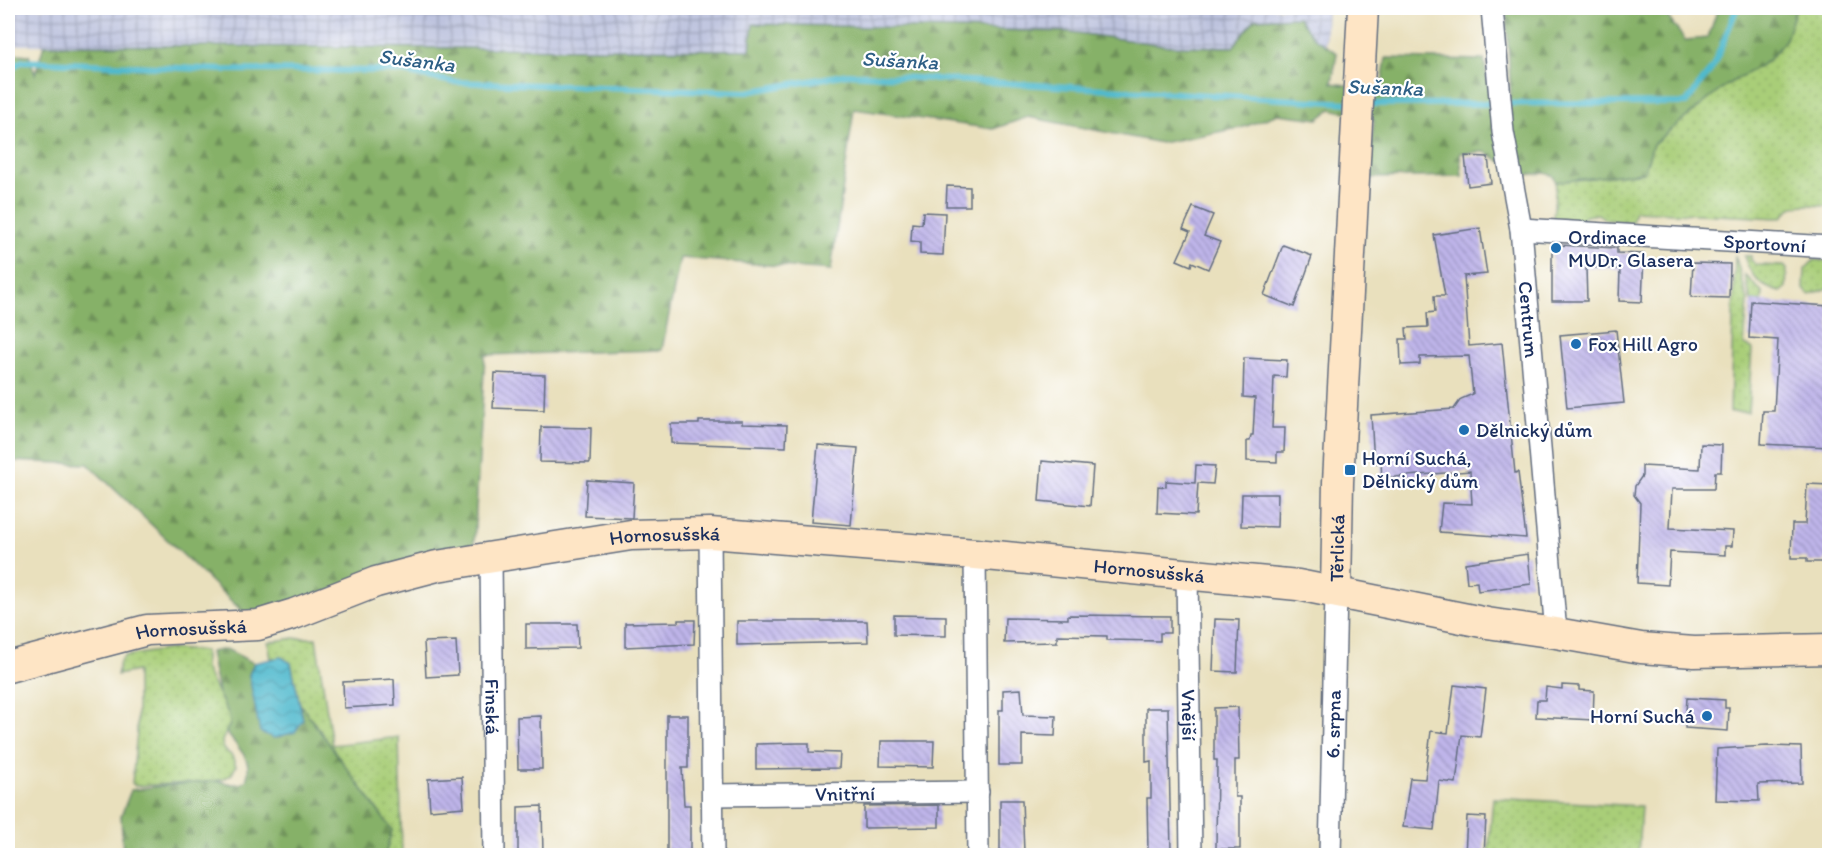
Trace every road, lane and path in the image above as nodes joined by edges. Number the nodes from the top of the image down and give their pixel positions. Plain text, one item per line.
1 (1363, 8) edge
2 (1492, 8) edge
3 (1521, 229) junction
4 (1830, 247) edge
5 (710, 533) junction
6 (975, 554) junction
7 (491, 557) junction
8 (1187, 574) junction
9 (1336, 592) junction
10 (1556, 633) junction
11 (1830, 649) edge
12 (8, 668) edge
13 (978, 792) junction
14 (713, 795) junction
15 (494, 855) edge
16 (713, 855) edge
17 (978, 855) edge
18 (1191, 855) edge
19 (1330, 855) edge

1 - 9 street, Těrlická
2 - 3 street, Centrum
3 - 4 street, Sportovní
3 - 10 street, Centrum
5 - 6 street, Hornosušská
5 - 7 street, Hornosušská
5 - 14 street
6 - 8 street, Hornosušská
6 - 13 street
7 - 12 street, Hornosušská
7 - 15 street, Finská
8 - 9 street, Hornosušská
8 - 18 street, Vnější
9 - 10 street, Těrlická
9 - 19 street, 6. srpna
10 - 11 street, Těrlická
13 - 14 street, Vnitřní
13 - 17 street
14 - 16 street

